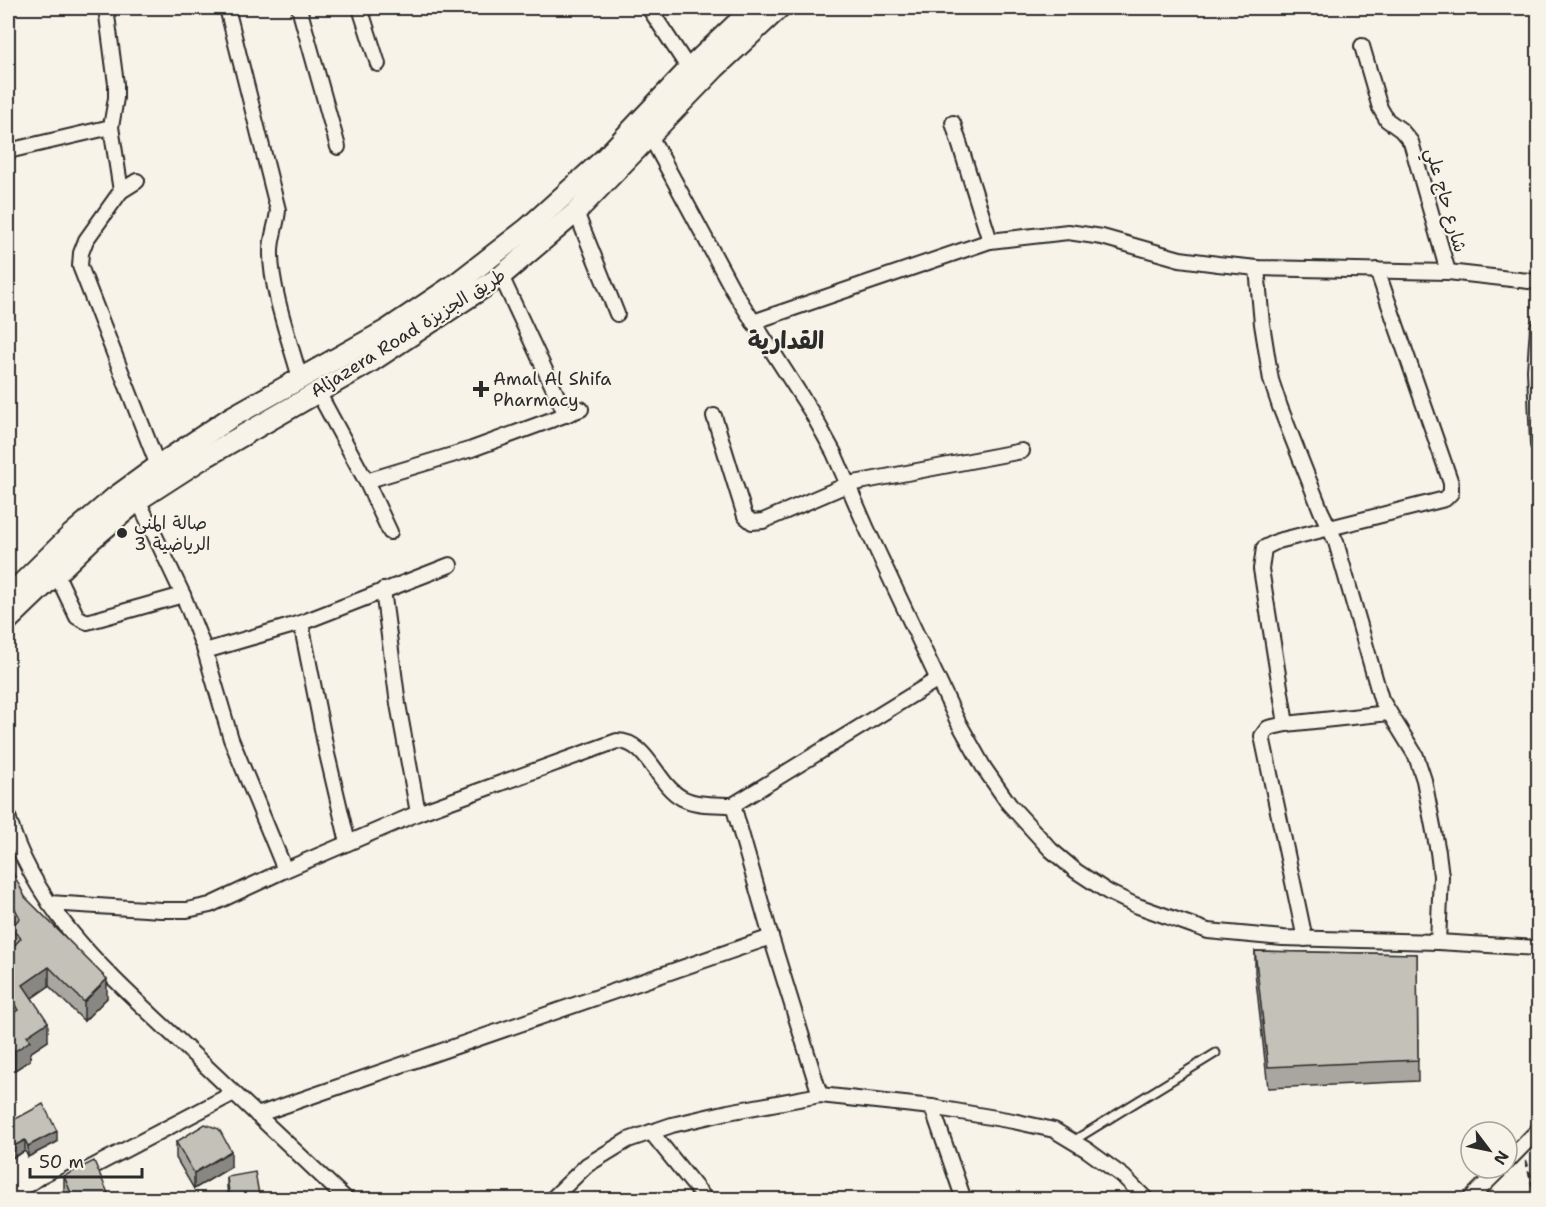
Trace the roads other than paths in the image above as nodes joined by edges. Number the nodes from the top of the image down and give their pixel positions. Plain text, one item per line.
1 (106, 8) edge
2 (227, 8) edge
3 (299, 8) edge
4 (360, 8) edge
5 (650, 8) edge
6 (753, 8) edge
7 (778, 8) edge
8 (1362, 46) dead end
9 (378, 64) dead end
10 (689, 69) junction
11 (953, 123) dead end
12 (111, 127) junction
13 (646, 129) junction
14 (338, 147) dead end
15 (8, 151) edge
16 (137, 181) dead end
17 (120, 191) junction
18 (576, 212) junction
19 (990, 241) junction
20 (1257, 268) junction
21 (1377, 270) junction
22 (1448, 272) junction
23 (501, 276) junction
24 (1539, 282) edge
25 (617, 314) dead end
26 (753, 322) junction
27 (1539, 326) edge
28 (300, 378) junction
29 (318, 392) junction
30 (581, 409) dead end
31 (566, 415) junction
32 (714, 416) dead end
33 (1539, 445) edge
34 (1022, 451) dead end
35 (158, 466) junction
36 (366, 481) junction
37 (849, 484) junction
38 (138, 500) junction
39 (1330, 528) junction
40 (390, 532) dead end
41 (450, 564) dead end
42 (56, 573) junction
43 (383, 590) junction
44 (183, 596) junction
45 (8, 597) edge
46 (8, 621) edge
47 (301, 623) junction
48 (205, 651) junction
49 (938, 679) junction
50 (1389, 713) junction
51 (1286, 724) junction
52 (733, 805) junction
53 (418, 813) junction
54 (9, 825) edge
55 (348, 843) junction
56 (285, 870) junction
57 (48, 903) junction
58 (771, 937) junction
59 (1305, 939) junction
60 (1438, 942) junction
61 (1539, 948) edge
62 (1216, 1053) dead end
63 (234, 1093) junction
64 (820, 1095) junction
65 (932, 1107) junction
66 (257, 1115) junction
67 (1539, 1130) edge
68 (651, 1132) junction
69 (1072, 1141) junction
70 (1519, 1151) edge
71 (1489, 1180) edge
72 (34, 1200) edge
73 (347, 1200) edge
74 (551, 1200) edge
75 (706, 1200) edge
76 (964, 1200) edge
77 (1147, 1200) edge
78 (1469, 1200) edge

1 - 12 street
2 - 28 street
3 - 14 street
4 - 9 street
5 - 10 street
6 - 10 main road, Aljazera Road طريق الجزيزة
7 - 13 main road, Aljazera Road طريق الجزيزة
8 - 22 street, شارع حاج علي
10 - 13 main road, Aljazera Road طريق الجزيزة
11 - 19 street
12 - 15 street
12 - 17 street
13 - 18 main road, Aljazera Road طريق الجزيزة
13 - 26 street
13 - 28 main road, Aljazera Road طريق الجزيزة
16 - 17 street
17 - 35 street
18 - 23 main road, Aljazera Road طريق الجزيزة
18 - 25 street
19 - 20 street
19 - 26 street
20 - 21 street
20 - 39 street
21 - 22 street
21 - 39 street
22 - 24 street
23 - 29 main road, Aljazera Road طريق الجزيزة
23 - 31 street
26 - 37 street
27 - 33 street
28 - 35 main road, Aljazera Road طريق الجزيزة
29 - 36 street
29 - 38 main road, Aljazera Road طريق الجزيزة
30 - 31 street
31 - 36 street
32 - 37 street
34 - 37 street
35 - 45 main road, Aljazera Road طريق الجزيزة
36 - 40 street
37 - 49 street
38 - 42 main road, Aljazera Road طريق الجزيزة
38 - 44 street
39 - 50 street
39 - 51 street
41 - 43 street
42 - 44 street
42 - 46 main road, Aljazera Road طريق الجزيزة
43 - 47 street
43 - 53 street
44 - 48 street
47 - 48 street
47 - 55 street
48 - 56 street
49 - 52 street
49 - 59 street
50 - 51 street
50 - 60 street
51 - 59 street
52 - 53 street
52 - 58 street
53 - 55 street
54 - 57 street
55 - 56 street
56 - 57 street
57 - 63 street
58 - 64 street
58 - 66 street
59 - 60 street
60 - 61 street
62 - 69 lane
63 - 66 street
63 - 72 street
64 - 65 street
64 - 68 street
65 - 69 street
65 - 76 street
66 - 73 street
67 - 70 street
68 - 74 street
68 - 75 street
69 - 77 street
71 - 78 street

